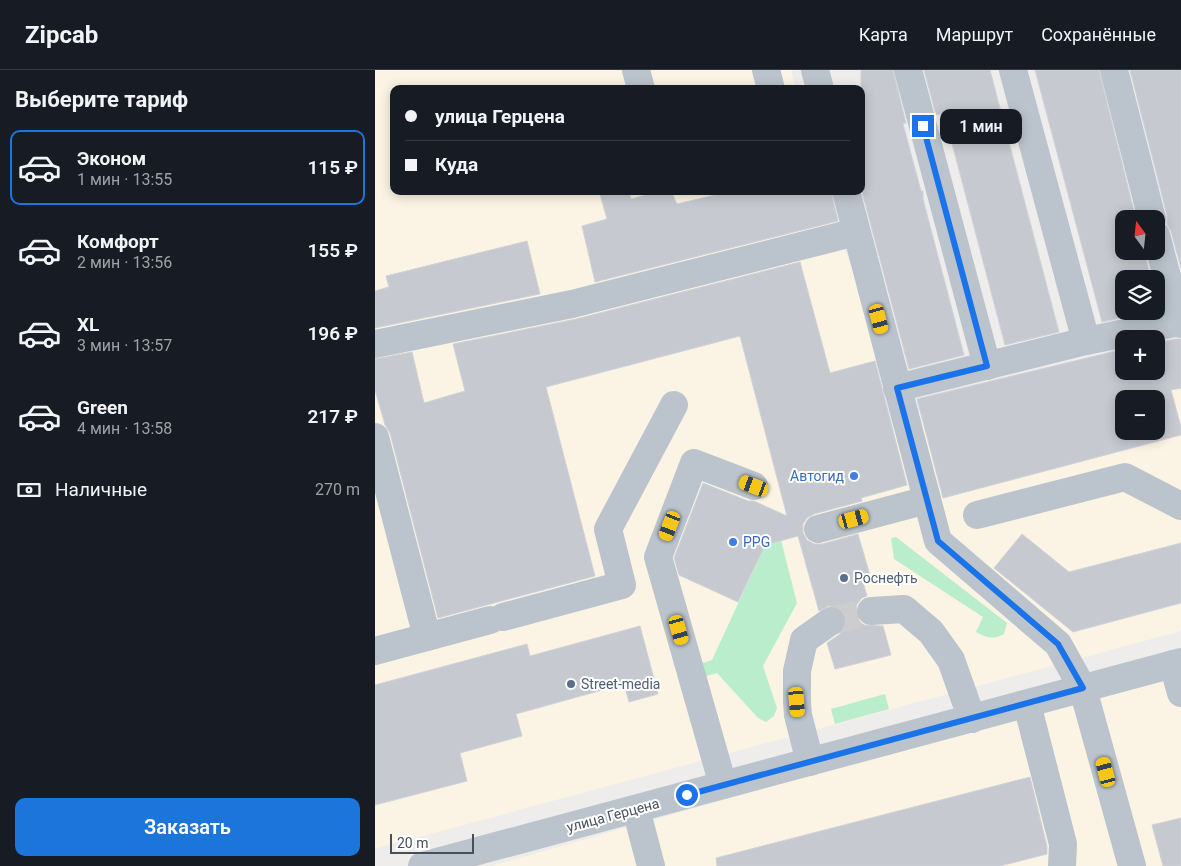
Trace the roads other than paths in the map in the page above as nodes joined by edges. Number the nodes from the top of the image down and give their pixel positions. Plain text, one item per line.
1 (636, 70) edge
2 (765, 70) edge
3 (815, 70) edge
4 (908, 70) edge
5 (1013, 70) edge
6 (1113, 70) edge
7 (640, 85) edge
8 (770, 85) edge
9 (819, 85) edge
10 (847, 195) edge
11 (1150, 210) edge
12 (856, 232) junction
13 (1163, 260) edge
14 (1180, 323) edge
15 (1086, 341) junction
16 (375, 344) edge
17 (987, 366) junction
18 (897, 388) junction
19 (674, 405) dead end
20 (375, 437) edge
21 (754, 486) dead end
22 (927, 500) junction
23 (1181, 506) edge
24 (977, 515) dead end
25 (818, 529) dead end
26 (871, 611) tunnel mouth
27 (831, 621) tunnel mouth
28 (427, 637) junction
29 (375, 651) edge
30 (1177, 663) edge
31 (1083, 688) junction
32 (1181, 693) edge
33 (1027, 704) junction
34 (972, 719) junction
35 (810, 762) junction
36 (723, 785) junction
37 (636, 809) junction
38 (424, 866) edge
39 (651, 866) edge
40 (1062, 866) edge
41 (1132, 866) edge

1 - 7 street
2 - 8 street
3 - 9 street
4 - 17 street
5 - 15 street
6 - 11 street
10 - 12 street
12 - 16 street
12 - 18 street
13 - 14 street
14 - 15 street
15 - 17 street
17 - 18 street
18 - 22 street
19 - 28 street
20 - 28 street
21 - 36 street
22 - 25 street
22 - 31 street
23 - 24 street
26 - 34 street
27 - 35 street
28 - 29 street
30 - 31 street, улица Герцена
30 - 32 street
31 - 33 street, улица Герцена
31 - 41 street
33 - 34 street, улица Герцена
33 - 40 street
34 - 35 street, улица Герцена
35 - 36 street, улица Герцена
36 - 37 street, улица Герцена
37 - 38 street, улица Герцена
37 - 39 street

